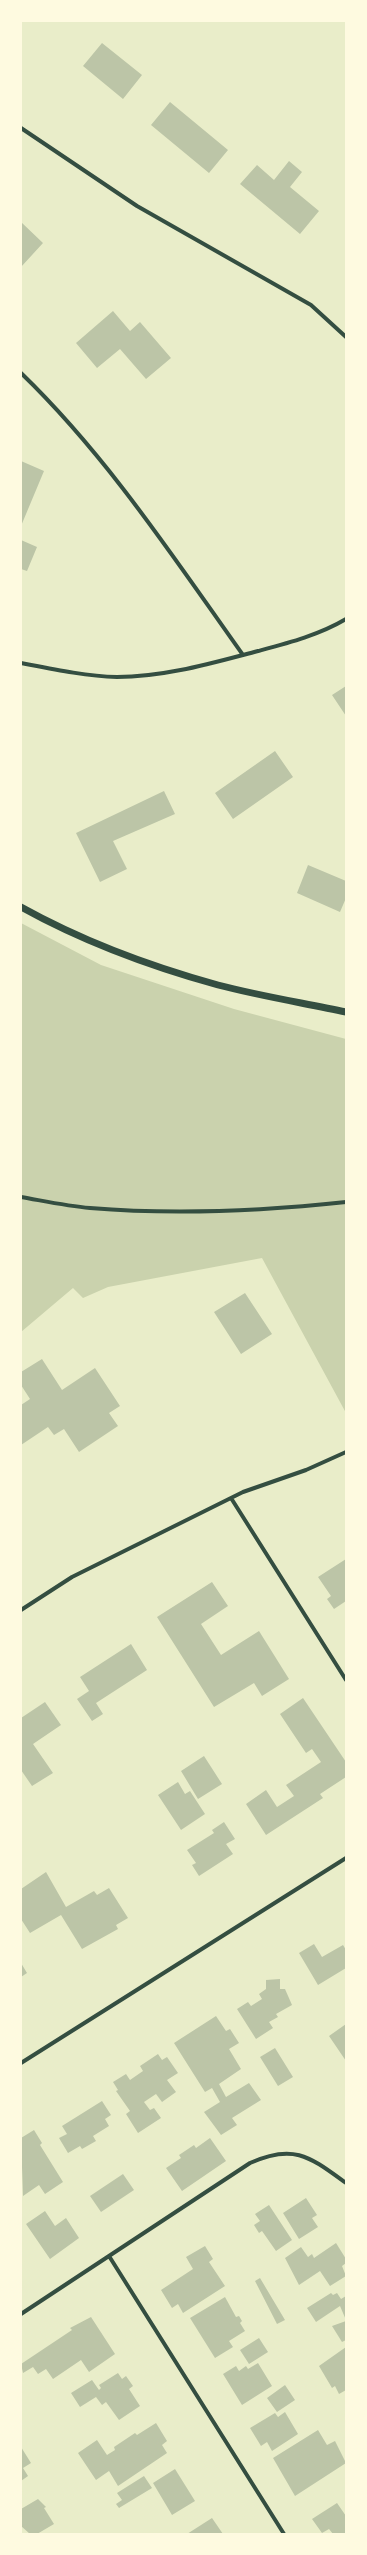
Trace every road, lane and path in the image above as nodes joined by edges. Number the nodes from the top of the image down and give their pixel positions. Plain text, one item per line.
1 (21, 128) edge
2 (346, 337) edge
3 (21, 372) edge
4 (346, 619) edge
5 (243, 655) junction
6 (21, 663) edge
7 (21, 907) edge
8 (346, 1012) edge
9 (21, 1197) edge
10 (346, 1202) edge
11 (346, 1452) edge
12 (231, 1498) junction
13 (21, 1609) edge
14 (346, 1680) edge
15 (346, 1858) edge
16 (21, 2063) edge
17 (346, 2183) edge
18 (110, 2256) junction
19 (21, 2314) edge
20 (284, 2534) edge

1 - 2 street
3 - 5 street
4 - 5 street
5 - 6 street
7 - 8 street
9 - 10 street
11 - 12 street
12 - 13 street
12 - 14 street
15 - 16 street
17 - 18 street
18 - 19 street
18 - 20 street

